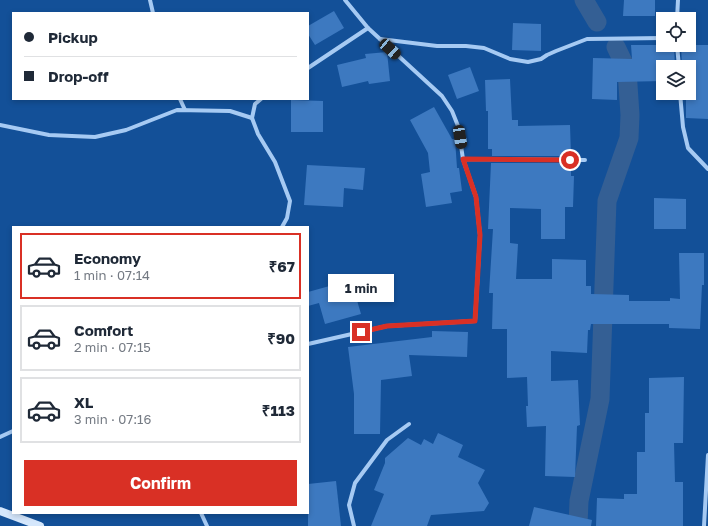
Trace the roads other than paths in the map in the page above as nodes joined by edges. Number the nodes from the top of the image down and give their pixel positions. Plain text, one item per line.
1 (150, 0) edge
2 (345, 0) edge
3 (678, 0) edge
4 (153, 12) edge
5 (677, 12) edge
6 (368, 28) junction
7 (656, 38) edge
8 (380, 39) junction
9 (309, 67) edge
10 (180, 100) edge
11 (260, 100) edge
12 (680, 100) edge
13 (185, 110) junction
14 (252, 118) junction
15 (0, 125) edge
16 (463, 159) junction
17 (585, 160) dead end
18 (708, 169) edge
19 (283, 226) edge
20 (309, 344) edge
21 (409, 424) dead end
22 (12, 431) edge
23 (0, 437) edge
24 (708, 456) edge
25 (0, 511) edge
26 (201, 514) edge
27 (40, 526) edge
28 (207, 526) edge
29 (354, 526) edge
30 (704, 526) edge

1 - 4 street
2 - 6 street
3 - 5 street
6 - 8 street
6 - 9 street
7 - 8 street
8 - 16 street
10 - 13 street
11 - 14 street
12 - 18 street
13 - 14 street
13 - 15 street
14 - 19 street
16 - 17 street
16 - 20 street
21 - 29 street
22 - 23 street
24 - 30 street
25 - 27 main road
26 - 28 street

